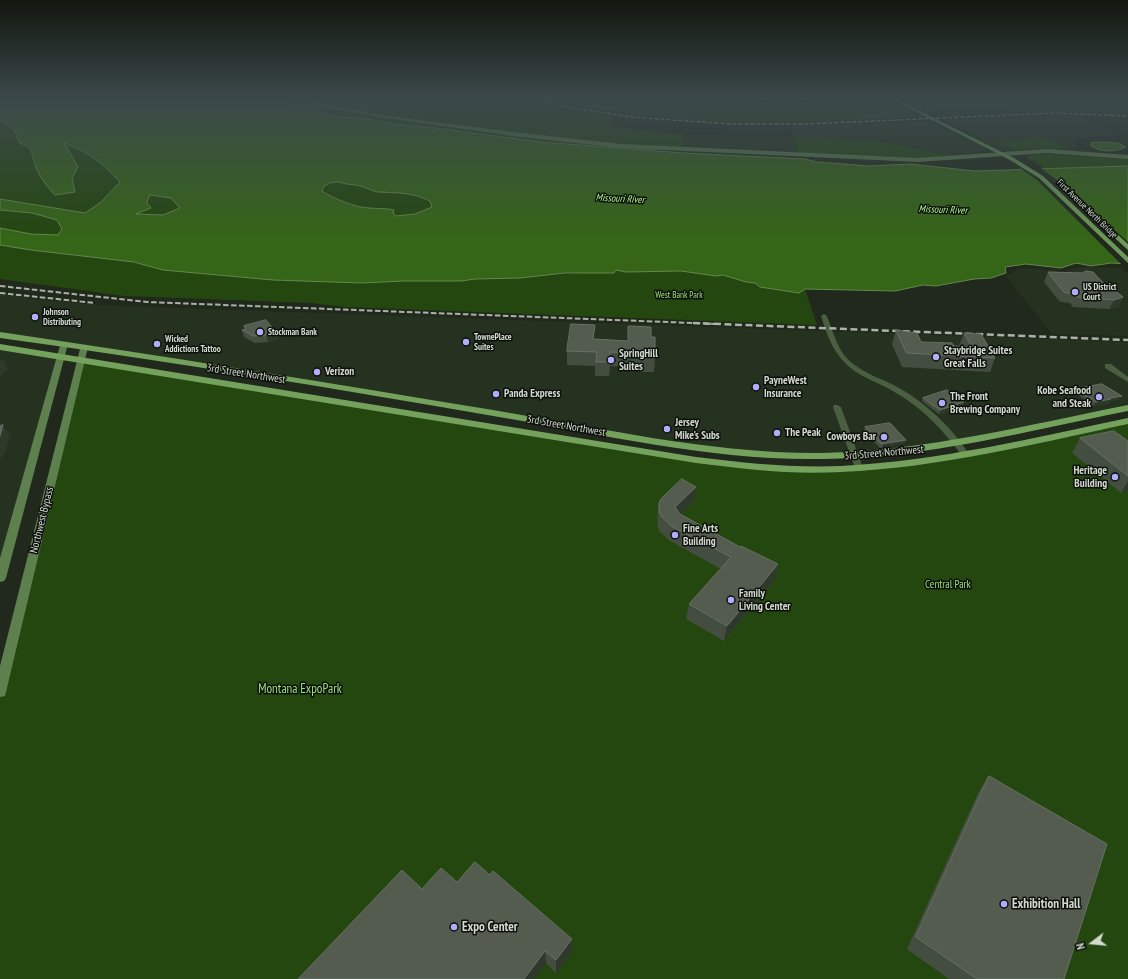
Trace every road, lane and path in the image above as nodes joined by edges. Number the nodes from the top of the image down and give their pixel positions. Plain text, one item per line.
1 (619, 146) edge
2 (987, 146) edge
3 (991, 146) edge
4 (1002, 153) junction
5 (1011, 156) junction
6 (1128, 157) edge
7 (1128, 248) edge
8 (1128, 261) edge
9 (824, 316) dead end
10 (0, 335) edge
11 (64, 344) junction
12 (0, 347) edge
13 (84, 347) junction
14 (59, 357) junction
15 (82, 361) junction
16 (1108, 366) dead end
17 (1128, 380) edge
18 (836, 407) dead end
19 (1128, 408) edge
20 (1128, 421) edge
21 (957, 441) junction
22 (965, 454) junction
23 (854, 455) junction
24 (859, 468) junction
25 (0, 578) edge
26 (0, 692) edge

1 - 4 main road
2 - 4 main road
3 - 5 main road
4 - 5 main road
5 - 6 main road
5 - 7 main road, First Avenue North Bridge
5 - 8 main road, First Avenue North Bridge
9 - 21 street
10 - 11 highway, 3rd Street Northwest
11 - 13 highway, 3rd Street Northwest
11 - 14 main road
12 - 14 highway, 3rd Street Northwest
13 - 15 main road, Northwest Bypass
13 - 23 highway, 3rd Street Northwest
14 - 15 highway, 3rd Street Northwest
14 - 25 main road
15 - 24 highway, 3rd Street Northwest
15 - 26 main road, Northwest Bypass
16 - 17 street
18 - 23 street
19 - 21 highway, 3rd Street Northwest
20 - 22 highway, 3rd Street Northwest
21 - 22 street
21 - 23 highway, 3rd Street Northwest
22 - 24 highway, 3rd Street Northwest
23 - 24 street

